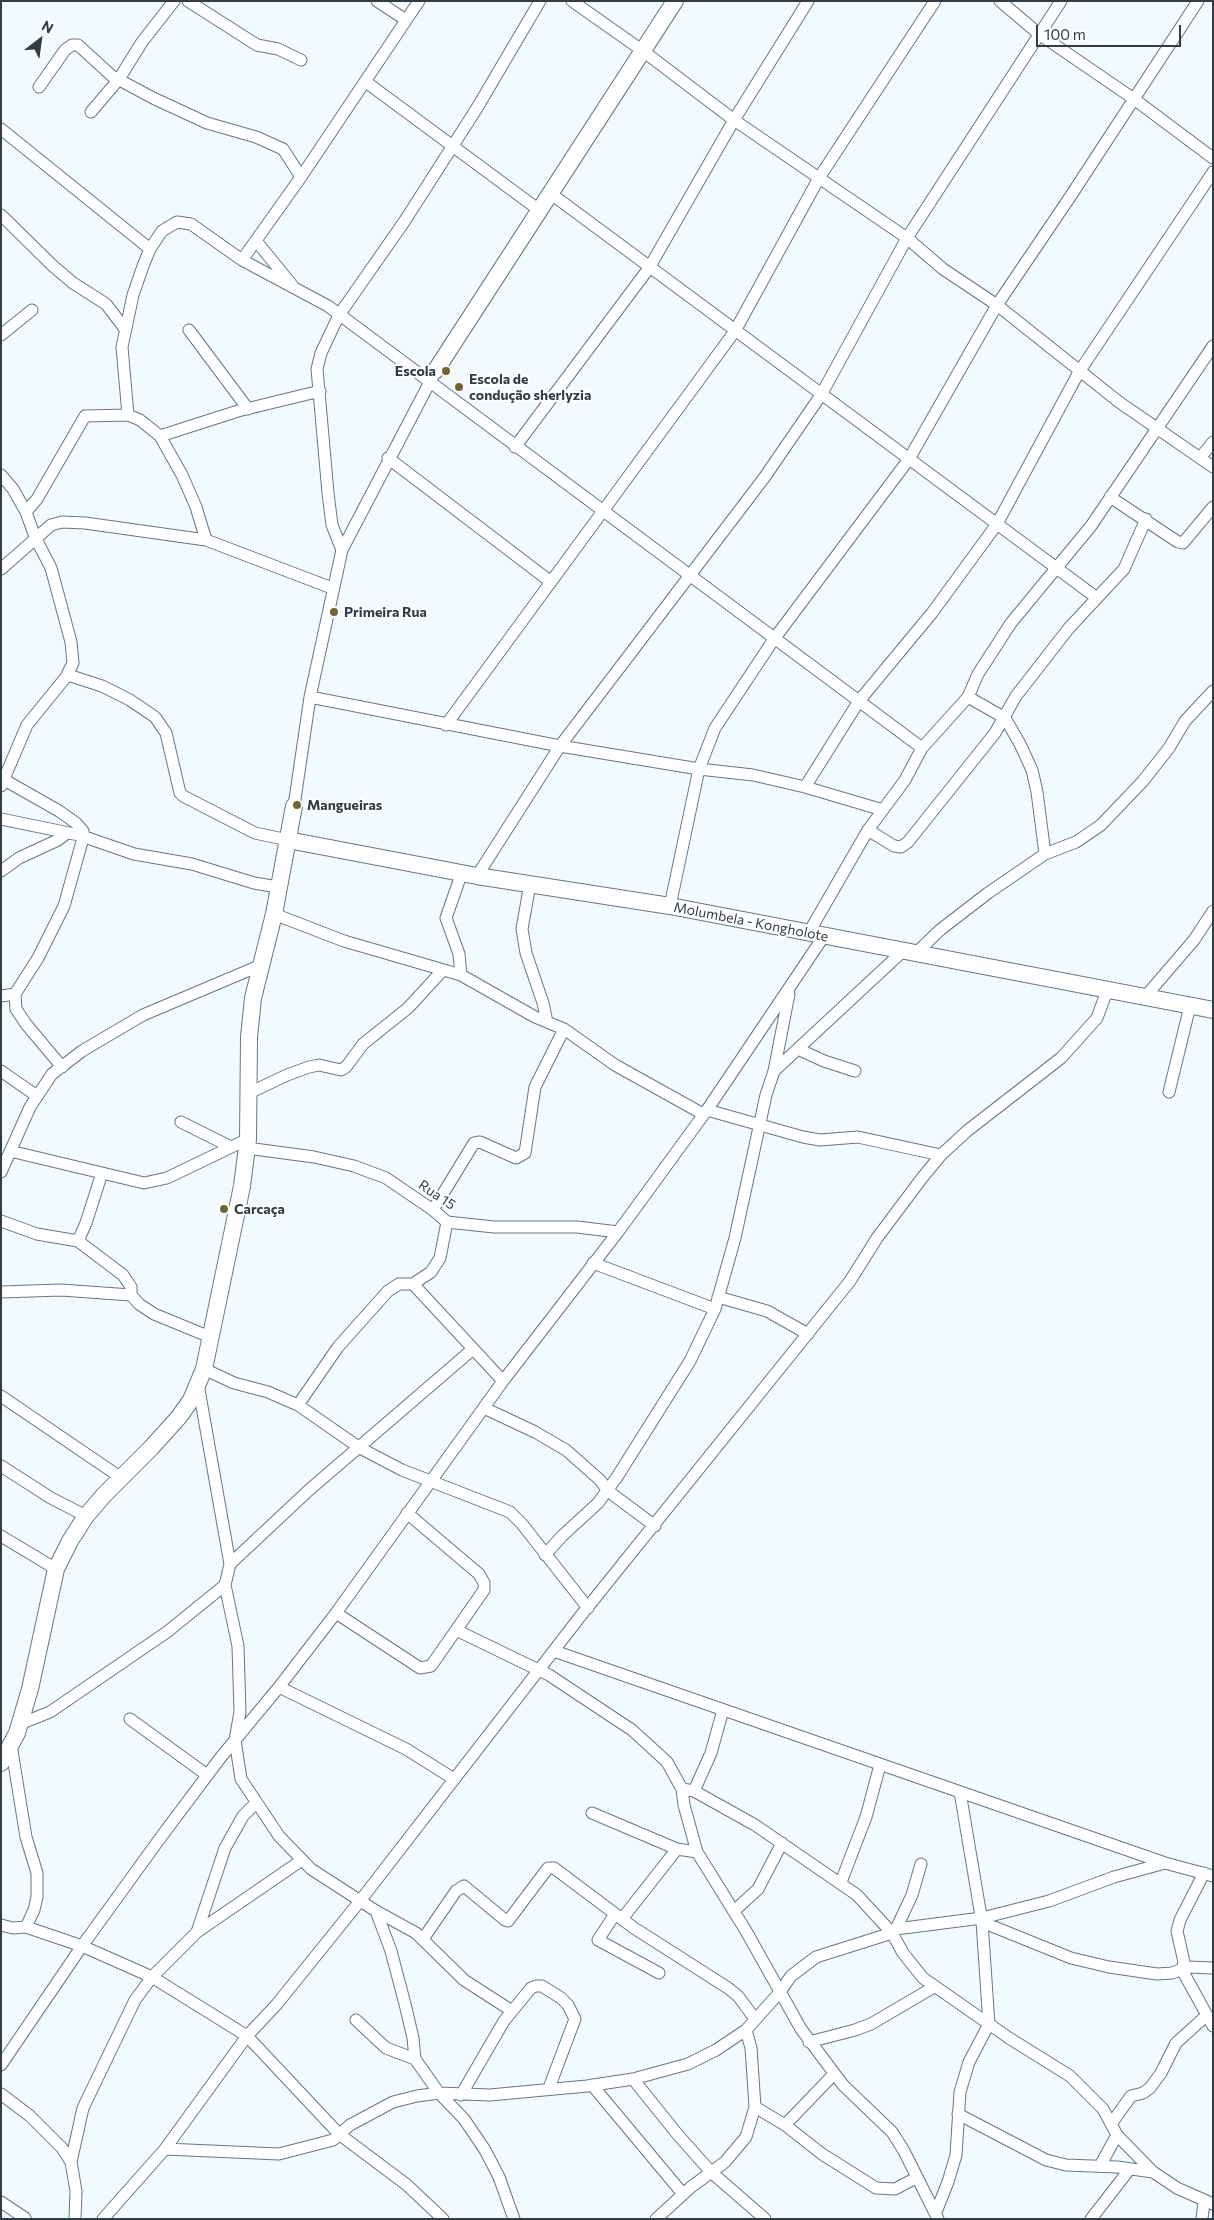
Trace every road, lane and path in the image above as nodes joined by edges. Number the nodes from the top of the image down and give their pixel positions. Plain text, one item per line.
1 (174, 1) edge
2 (188, 1) edge
3 (377, 1) edge
4 (419, 1) edge
5 (540, 1) edge
6 (572, 1) edge
7 (675, 1) edge
8 (808, 1) edge
9 (935, 1) edge
10 (1000, 1) edge
11 (1061, 1) edge
12 (1198, 1) edge
13 (406, 20) junction
14 (1049, 20) junction
15 (1027, 23) junction
16 (1040, 34) junction
17 (643, 51) junction
18 (301, 60) dead end
19 (119, 79) junction
20 (366, 82) junction
21 (39, 88) dead end
22 (1134, 100) junction
23 (91, 112) dead end
24 (734, 120) junction
25 (1, 129) edge
26 (452, 146) junction
27 (1213, 158) edge
28 (1213, 172) edge
29 (301, 177) junction
30 (820, 178) junction
31 (550, 193) junction
32 (539, 210) junction
33 (1, 215) edge
34 (907, 238) junction
35 (257, 242) junction
36 (150, 249) junction
37 (242, 260) junction
38 (649, 268) junction
39 (296, 289) junction
40 (997, 305) junction
41 (32, 310) dead end
42 (339, 315) junction
43 (125, 329) junction
44 (189, 330) dead end
45 (735, 331) junction
46 (1, 335) edge
47 (1213, 346) edge
48 (1079, 372) junction
49 (433, 376) junction
50 (320, 391) junction
51 (822, 395) junction
52 (248, 409) junction
53 (128, 415) junction
54 (1158, 428) junction
55 (160, 436) junction
56 (1213, 442) edge
57 (515, 448) junction
58 (388, 458) junction
59 (1200, 458) junction
60 (909, 459) junction
61 (1213, 468) edge
62 (1, 475) edge
63 (1110, 497) junction
64 (1213, 507) edge
65 (26, 512) junction
66 (603, 512) junction
67 (1146, 519) junction
68 (996, 524) junction
69 (35, 537) junction
70 (206, 540) junction
71 (342, 550) junction
72 (1056, 567) junction
73 (1, 569) edge
74 (690, 577) junction
75 (552, 582) junction
76 (332, 588) junction
77 (1097, 598) junction
78 (774, 639) junction
79 (68, 674) junction
80 (1213, 691) edge
81 (310, 696) junction
82 (968, 697) junction
83 (859, 701) junction
84 (1005, 718) junction
85 (446, 725) junction
86 (560, 746) junction
87 (922, 748) junction
88 (699, 769) junction
89 (2, 781) edge
90 (805, 787) junction
91 (294, 806) joint
92 (883, 810) junction
93 (1, 819) edge
94 (868, 830) junction
95 (67, 833) junction
96 (83, 838) junction
97 (288, 840) junction
98 (1045, 854) junction
99 (1, 871) edge
100 (470, 874) junction
101 (530, 884) junction
102 (278, 887) junction
103 (670, 906) junction
104 (1213, 912) edge
105 (274, 914) junction
106 (816, 935) junction
107 (909, 953) junction
108 (260, 966) junction
109 (443, 970) junction
110 (461, 975) junction
111 (791, 988) junction
112 (1106, 990) junction
113 (15, 994) junction
114 (1, 996) edge
115 (1145, 997) junction
116 (1190, 1006) junction
117 (1213, 1010) edge
118 (547, 1022) junction
119 (564, 1029) junction
120 (800, 1050) junction
121 (62, 1067) junction
122 (1, 1071) edge
123 (774, 1071) junction
124 (854, 1071) dead end
125 (1169, 1092) dead end
126 (247, 1094) junction
127 (37, 1096) junction
128 (705, 1112) junction
129 (181, 1122) dead end
130 (760, 1124) junction
131 (242, 1144) junction
132 (10, 1151) junction
133 (941, 1155) junction
134 (2, 1171) edge
135 (102, 1173) junction
136 (433, 1210) junction
137 (1, 1221) edge
138 (447, 1222) junction
139 (618, 1232) junction
140 (78, 1242) junction
141 (593, 1263) junction
142 (413, 1284) junction
143 (1, 1292) edge
144 (131, 1295) junction
145 (718, 1297) junction
146 (715, 1309) junction
147 (808, 1334) junction
148 (210, 1337) junction
149 (473, 1349) junction
150 (201, 1376) junction
151 (503, 1381) junction
152 (1, 1396) edge
153 (298, 1405) junction
154 (484, 1408) junction
155 (360, 1448) junction
156 (1, 1466) edge
157 (120, 1477) junction
158 (429, 1482) junction
159 (608, 1491) junction
160 (407, 1513) junction
161 (86, 1516) junction
162 (655, 1526) junction
163 (1, 1536) edge
164 (545, 1555) junction
165 (230, 1564) junction
166 (56, 1568) junction
167 (225, 1585) junction
168 (588, 1608) junction
169 (336, 1613) junction
170 (456, 1630) junction
171 (554, 1651) junction
172 (540, 1672) junction
173 (280, 1687) junction
174 (723, 1710) junction
175 (130, 1720) dead end
176 (20, 1724) junction
177 (235, 1740) junction
178 (11, 1745) junction
179 (1, 1763) edge
180 (880, 1765) junction
181 (207, 1775) junction
182 (454, 1778) junction
183 (682, 1789) junction
184 (694, 1791) junction
185 (960, 1792) junction
186 (256, 1803) junction
187 (592, 1813) dead end
188 (782, 1843) junction
189 (677, 1849) junction
190 (698, 1852) junction
191 (302, 1860) junction
192 (1165, 1863) junction
193 (921, 1864) dead end
194 (1208, 1875) edge
195 (840, 1882) junction
196 (360, 1901) junction
197 (376, 1911) junction
198 (734, 1911) junction
199 (619, 1916) junction
200 (982, 1920) junction
201 (1, 1925) edge
202 (26, 1927) junction
203 (894, 1931) junction
204 (197, 1932) junction
205 (423, 1939) junction
206 (82, 1946) junction
207 (1213, 1968) edge
208 (1182, 1970) junction
209 (659, 1973) dead end
210 (152, 1977) junction
211 (934, 1987) junction
212 (780, 1992) junction
213 (512, 2011) junction
214 (1206, 2016) junction
215 (756, 2019) junction
216 (356, 2020) dead end
217 (989, 2024) junction
218 (1213, 2026) edge
219 (746, 2030) junction
220 (247, 2036) junction
221 (809, 2042) junction
222 (415, 2059) junction
223 (1, 2065) edge
224 (834, 2074) junction
225 (633, 2079) junction
226 (592, 2085) junction
227 (549, 2088) junction
228 (439, 2093) junction
229 (1, 2094) edge
230 (461, 2095) junction
231 (756, 2108) junction
232 (958, 2114) junction
233 (1111, 2124) junction
234 (785, 2125) junction
235 (340, 2134) junction
236 (1117, 2135) junction
237 (165, 2149) junction
238 (71, 2162) junction
239 (1100, 2166) junction
240 (1129, 2170) junction
241 (712, 2172) junction
242 (1153, 2172) junction
243 (916, 2178) junction
244 (683, 2194) junction
245 (1, 2202) edge
246 (1209, 2203) edge
247 (429, 2214) edge
248 (937, 2216) edge
249 (26, 2218) edge
250 (659, 2218) edge
251 (75, 2219) edge
252 (103, 2219) edge
253 (443, 2219) edge
254 (514, 2219) edge
255 (765, 2219) edge
256 (1091, 2219) edge
257 (1202, 2219) edge

1 - 19 street
2 - 18 street
3 - 13 street
4 - 13 street
5 - 26 street
6 - 17 street
7 - 17 street
8 - 24 street
9 - 30 street
10 - 15 street
11 - 14 street
12 - 22 street
13 - 20 street
14 - 15 street
14 - 16 street
15 - 16 street
16 - 22 street
16 - 34 street
17 - 24 street
17 - 31 street
19 - 21 street
19 - 23 street
19 - 29 street
20 - 26 street
20 - 29 street
22 - 27 street
22 - 40 street
24 - 30 street
24 - 38 street
25 - 36 street
26 - 32 street
26 - 42 street
28 - 48 street
29 - 35 street
30 - 34 street
30 - 45 street
31 - 32 street
31 - 38 street
32 - 49 street
33 - 43 street
34 - 40 street
34 - 51 street
35 - 37 street
35 - 39 street
36 - 37 street
36 - 43 street
37 - 39 street
38 - 45 street
38 - 57 street
39 - 42 street
40 - 48 street
40 - 60 street
41 - 46 street
42 - 49 street
42 - 50 street
43 - 53 street
44 - 52 street
45 - 51 street
45 - 66 street
47 - 54 street
48 - 54 street
48 - 68 street
49 - 57 street
49 - 58 street
50 - 52 street
50 - 71 street
51 - 60 street
51 - 74 street
52 - 55 street
53 - 55 street
53 - 65 street
54 - 59 street
54 - 63 street
55 - 70 street
56 - 59 street
57 - 66 street
58 - 71 street
58 - 75 street
59 - 61 street
60 - 68 street
60 - 78 street
62 - 65 street
63 - 67 street
63 - 72 street
64 - 67 street
65 - 69 street
66 - 74 street
66 - 75 street
67 - 77 street
68 - 72 street
68 - 83 street
69 - 70 street
69 - 73 street
69 - 79 street
70 - 76 street
71 - 76 street
72 - 77 street
72 - 82 street
74 - 78 street
74 - 86 street
75 - 85 street
76 - 81 street
77 - 84 street
78 - 83 street
78 - 88 street
79 - 89 street
79 - 97 street
80 - 98 street
81 - 85 street
81 - 91 street
82 - 84 street
82 - 87 street
83 - 87 street
83 - 90 street
84 - 94 street
84 - 98 street
85 - 86 street
86 - 88 street
86 - 100 street
87 - 92 street
88 - 90 street
88 - 103 street
89 - 96 street
90 - 92 street
91 - 97 street
92 - 94 street
93 - 95 street
94 - 106 street
95 - 96 street
95 - 99 street
96 - 102 street
96 - 113 street
97 - 100 street, Molumbela - Kongholote
97 - 102 street
98 - 107 street
100 - 101 street, Molumbela - Kongholote
100 - 110 street
101 - 103 street, Molumbela - Kongholote
101 - 118 street
102 - 105 street
103 - 106 street, Molumbela - Kongholote
104 - 115 street
105 - 108 street
105 - 109 street
106 - 107 street, Molumbela - Kongholote
106 - 111 street
107 - 112 street, Molumbela - Kongholote
107 - 120 street
108 - 121 street
108 - 126 street
109 - 110 street
109 - 126 street
110 - 118 street
111 - 123 street
111 - 128 street
112 - 115 street, Molumbela - Kongholote
112 - 133 street
113 - 114 street
113 - 121 street
115 - 116 street, Molumbela - Kongholote
116 - 117 street, Molumbela - Kongholote
116 - 125 street
118 - 119 street
119 - 128 street
119 - 136 street
120 - 123 street
120 - 124 street
121 - 127 street
122 - 127 street
123 - 130 street
126 - 131 street
127 - 132 street
128 - 130 street
128 - 139 street
129 - 131 street
130 - 133 street
130 - 145 street
131 - 135 street
131 - 136 street, Rua 15
131 - 148 street
132 - 134 street
132 - 135 street
133 - 147 street
135 - 140 street
136 - 138 street, Rua 15
137 - 140 street
138 - 139 street, Rua 15
138 - 142 street
139 - 141 street
140 - 144 street
141 - 146 street
141 - 151 street
142 - 149 street
142 - 153 street
143 - 144 street
144 - 148 street
145 - 146 street
145 - 147 street
146 - 159 street
147 - 162 street
148 - 150 street
149 - 151 street
149 - 155 street
150 - 153 street
150 - 157 street
150 - 165 street
151 - 154 street
152 - 157 street
153 - 155 street
154 - 158 street
154 - 159 street
155 - 158 street
155 - 165 street
156 - 161 street
157 - 161 street
158 - 160 street
158 - 164 street
159 - 162 street
159 - 164 street
160 - 169 street
160 - 170 street
161 - 166 street
162 - 168 street
163 - 166 street
164 - 168 street
165 - 167 street
166 - 176 street
167 - 176 street
167 - 177 street
168 - 171 street
169 - 170 street
169 - 173 street
170 - 172 street
171 - 172 street
171 - 174 street
172 - 182 street
172 - 183 street
173 - 177 street
173 - 182 street
174 - 180 street
174 - 184 street
175 - 181 street
176 - 178 street
177 - 181 street
177 - 186 street
178 - 179 street
178 - 202 street
180 - 185 street
180 - 195 street
181 - 206 street
182 - 196 street
183 - 184 street
183 - 190 street
184 - 188 street
185 - 192 street
185 - 200 street
186 - 191 street
186 - 204 street
187 - 189 street
188 - 195 street
188 - 198 street
189 - 190 street
189 - 199 street
190 - 198 street
191 - 196 street
191 - 204 street
192 - 194 street
192 - 200 street
193 - 203 street
194 - 208 street
195 - 203 street
196 - 197 street
196 - 220 street
197 - 205 street
197 - 222 street
198 - 212 street
199 - 205 street
199 - 209 street
199 - 215 street
200 - 203 street
200 - 208 street
200 - 217 street
201 - 202 street
202 - 206 street
203 - 211 street
203 - 212 street
204 - 210 street
205 - 213 street
206 - 210 street
206 - 223 street
207 - 208 street
208 - 214 street
210 - 220 street
210 - 238 street
211 - 217 street
211 - 221 street
212 - 215 street
212 - 221 street
213 - 227 street
213 - 230 street
214 - 218 street
214 - 233 street
215 - 219 street
216 - 222 street
217 - 232 street
217 - 233 street
219 - 225 street
219 - 231 street
220 - 235 street
220 - 237 street
221 - 224 street
222 - 228 street
224 - 234 street
224 - 243 street
225 - 226 street
225 - 241 street
226 - 227 street
226 - 244 street
227 - 230 street
228 - 230 street
228 - 235 street
228 - 254 street
229 - 238 street
231 - 234 street
231 - 241 street
232 - 239 street
232 - 248 street
233 - 236 street
234 - 243 street
235 - 237 street
235 - 247 street
236 - 239 street
236 - 242 street
237 - 252 street
238 - 251 street
239 - 240 street
240 - 242 street
240 - 256 street
241 - 244 street
241 - 255 street
242 - 246 street
243 - 248 street
244 - 250 street
245 - 249 street
246 - 257 street
247 - 253 street

